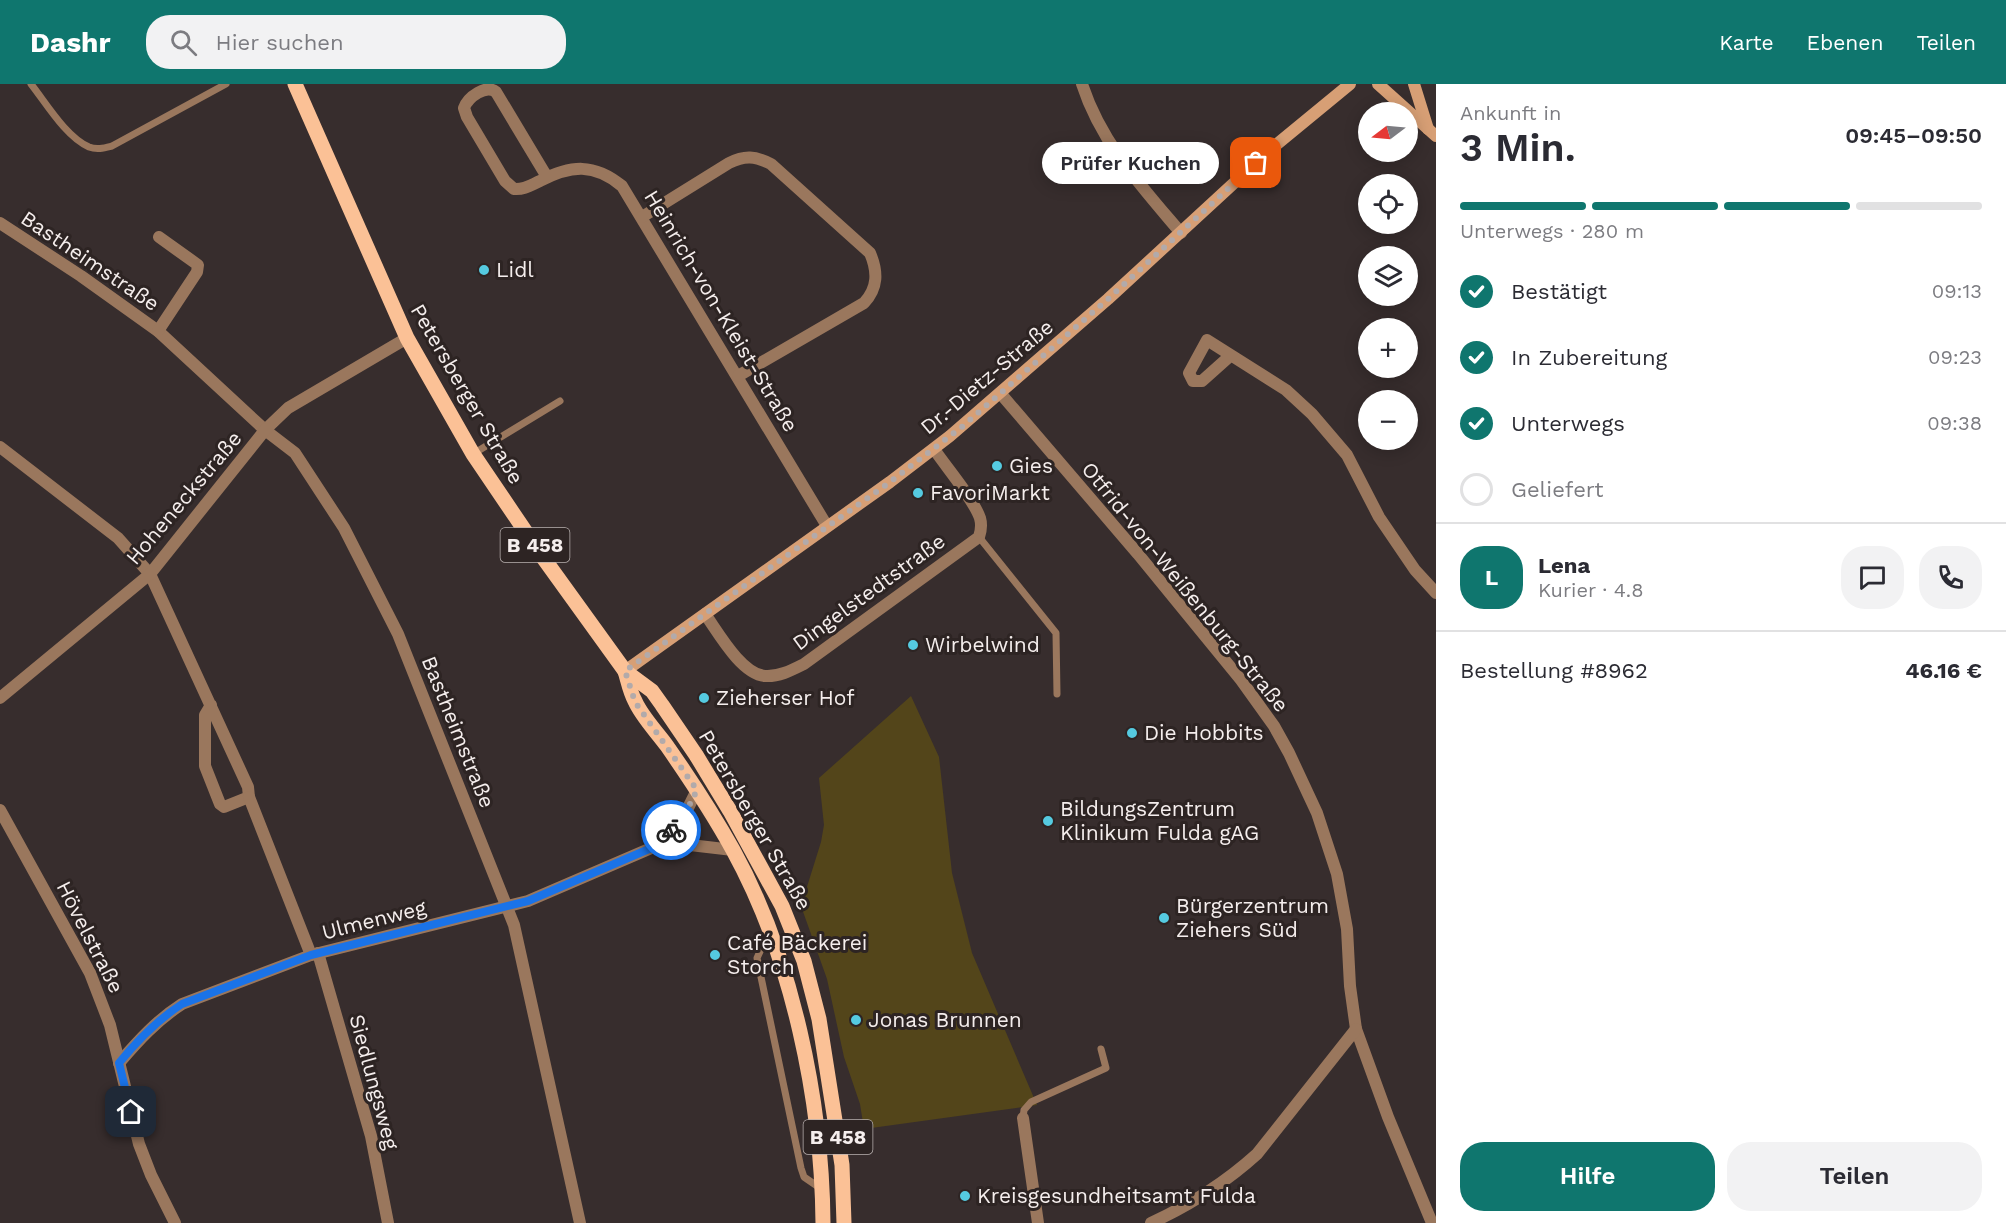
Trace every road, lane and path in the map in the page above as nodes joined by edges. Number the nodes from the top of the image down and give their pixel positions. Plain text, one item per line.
1 (31, 84) edge
2 (226, 84) edge
3 (295, 84) edge
4 (1082, 84) edge
5 (1350, 84) edge
6 (1378, 84) edge
7 (1414, 84) edge
8 (1432, 133) edge
9 (547, 177) junction
10 (642, 217) junction
11 (0, 224) edge
12 (1181, 233) junction
13 (159, 237) dead end
14 (158, 331) junction
15 (406, 338) junction
16 (1230, 356) dead end
17 (738, 376) junction
18 (1001, 394) junction
19 (560, 401) dead end
20 (265, 430) junction
21 (0, 447) edge
22 (934, 449) junction
23 (473, 454) junction
24 (828, 526) junction
25 (979, 537) junction
26 (150, 574) junction
27 (1436, 593) edge
28 (705, 614) junction
29 (625, 671) junction
30 (1057, 694) dead end
31 (0, 698) edge
32 (211, 705) junction
33 (697, 790) junction
34 (249, 798) junction
35 (0, 810) edge
36 (656, 846) junction
37 (733, 850) junction
38 (507, 907) junction
39 (794, 934) junction
40 (774, 941) junction
41 (314, 954) junction
42 (1356, 1029) junction
43 (1101, 1049) dead end
44 (119, 1063) junction
45 (1023, 1118) joint
46 (823, 1190) junction
47 (1434, 1222) edge
48 (176, 1223) edge
49 (388, 1223) edge
50 (580, 1223) edge
51 (823, 1223) edge
52 (844, 1223) edge
53 (1038, 1223) edge
54 (1151, 1223) edge

1 - 2 lane
3 - 15 main road, Petersberger Straße / B 458
4 - 12 street
5 - 12 main road, Dr.-Dietz-Straße
6 - 8 main road
7 - 8 main road
9 - 9 street, Heinrich-von-Kleist-Straße
9 - 10 street, Heinrich-von-Kleist-Straße
10 - 17 street, Heinrich-von-Kleist-Straße
10 - 17 street
11 - 14 street, Bastheimstraße
12 - 18 main road, Dr.-Dietz-Straße
13 - 14 street, Bastheimstraße
14 - 20 street, Bastheimstraße
15 - 20 street, Hoheneckstraße
15 - 23 main road, Petersberger Straße / B 458
16 - 27 street
17 - 24 street, Heinrich-von-Kleist-Straße
18 - 22 main road, Dr.-Dietz-Straße
18 - 42 street, Otfrid-von-Weißenburg-Straße
19 - 23 lane
20 - 26 street, Hoheneckstraße
20 - 38 street, Bastheimstraße
21 - 26 street, Siedlungsweg
22 - 24 main road, Dr.-Dietz-Straße
22 - 25 street, Dingelstedtstraße
23 - 29 main road, Petersberger Straße / B 458
24 - 28 main road, Dr.-Dietz-Straße
25 - 28 street, Dingelstedtstraße
25 - 30 lane
26 - 31 street, Hoheneckstraße
26 - 32 street, Siedlungsweg
28 - 29 main road, Dr.-Dietz-Straße
29 - 33 main road, Petersberger Straße / B 458
29 - 39 main road, Petersberger Straße / B 458
32 - 34 street, Siedlungsweg
32 - 34 street
33 - 36 street, Ulmenweg
33 - 37 main road, Petersberger Straße / B 458
34 - 41 street, Siedlungsweg
35 - 44 street, Hövelstraße
36 - 37 street, Ulmenweg
36 - 38 street, Ulmenweg
37 - 40 main road, Petersberger Straße / B 458
38 - 41 street, Ulmenweg
38 - 50 street, Bastheimstraße
39 - 40 lane
39 - 52 main road, Petersberger Straße / B 458
40 - 46 main road, Petersberger Straße / B 458
40 - 46 lane
41 - 44 street, Ulmenweg
41 - 49 street, Siedlungsweg
42 - 47 street, Otfrid-von-Weißenburg-Straße
42 - 54 street
43 - 45 lane
44 - 48 street, Hövelstraße
45 - 53 street
46 - 51 main road, Petersberger Straße / B 458

